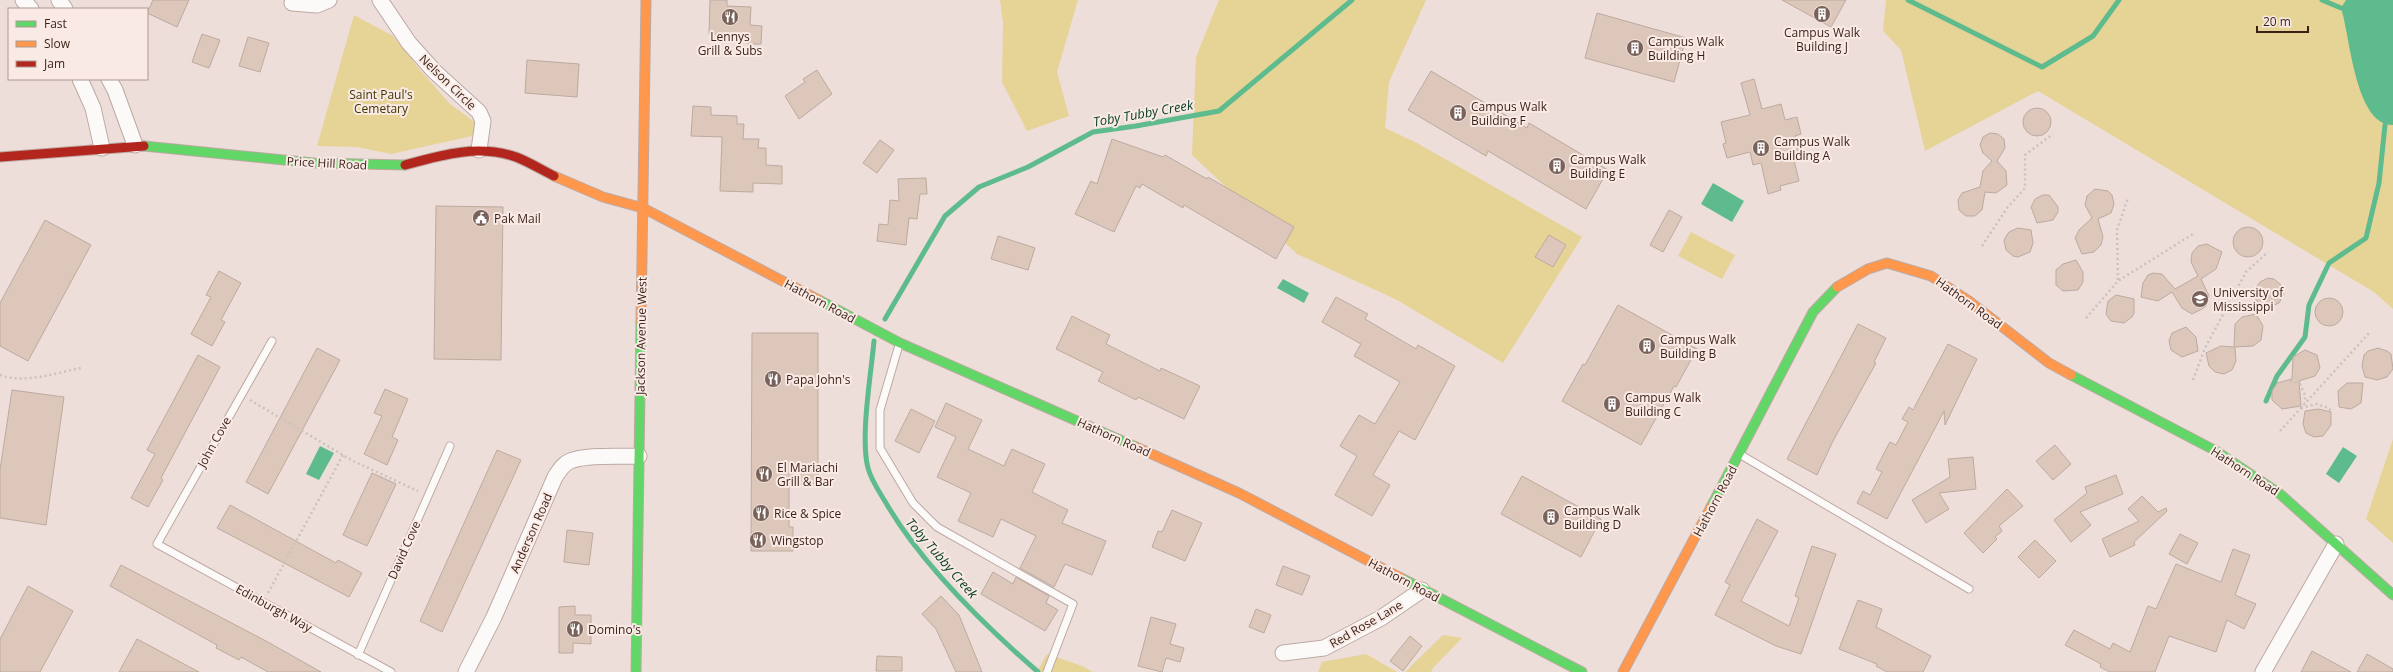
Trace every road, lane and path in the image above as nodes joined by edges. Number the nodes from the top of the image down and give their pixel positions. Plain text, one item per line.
1 (23, 0) edge
2 (329, 0) edge
3 (380, 0) edge
4 (646, 0) edge
5 (292, 3) dead end
6 (30, 8) edge
7 (80, 80) edge
8 (110, 80) edge
9 (2053, 134) dead end
10 (135, 145) junction
11 (102, 148) junction
12 (479, 150) junction
13 (0, 157) edge
14 (2128, 198) dead end
15 (643, 208) junction
16 (2193, 234) dead end
17 (1982, 246) dead end
18 (2268, 252) dead end
19 (2118, 281) junction
20 (2086, 318) dead end
21 (2370, 332) dead end
22 (272, 341) dead end
23 (900, 343) junction
24 (81, 368) dead end
25 (0, 375) edge
26 (2193, 380) dead end
27 (2290, 381) dead end
28 (241, 395) junction
29 (2305, 404) junction
30 (2301, 408) junction
31 (2331, 412) dead end
32 (2280, 432) dead end
33 (450, 446) dead end
34 (1739, 454) junction
35 (343, 455) junction
36 (639, 456) junction
37 (428, 495) junction
38 (157, 544) joint
39 (2336, 544) junction
40 (1969, 589) dead end
41 (1422, 590) junction
42 (2393, 595) edge
43 (263, 602) junction
44 (1283, 653) dead end
45 (358, 655) junction
46 (391, 672) edge
47 (466, 672) edge
48 (636, 672) edge
49 (1047, 672) edge
50 (1582, 672) edge
51 (1623, 672) edge
52 (2263, 672) edge

1 - 6 street
2 - 5 street
3 - 12 street, Nelson Circle
4 - 15 street, Jackson Avenue West
7 - 11 street
8 - 10 street
9 - 17 path
10 - 11 street, Price Hill Road
10 - 12 street, Price Hill Road
11 - 13 street, Price Hill Road
12 - 15 street, Price Hill Road
14 - 19 path
15 - 23 street, Hathorn Road
15 - 36 street, Jackson Avenue West
16 - 19 path
18 - 26 path
19 - 20 path
21 - 29 path
22 - 28 lane, John Cove
23 - 41 street, Hathorn Road
23 - 49 lane
24 - 25 path
27 - 29 path
28 - 35 path
28 - 38 lane, John Cove
29 - 30 path
30 - 31 path
30 - 32 path
33 - 37 lane, David Cove
34 - 39 street, Hathorn Road
34 - 40 lane
34 - 51 street, Hathorn Road
35 - 37 path
35 - 43 path
36 - 47 street, Anderson Road
36 - 48 street, Jackson Avenue West
37 - 45 lane, David Cove
38 - 43 lane, Edinburgh Way
39 - 42 street, Hathorn Road
39 - 52 street
41 - 44 street, Red Rose Lane
41 - 50 street, Hathorn Road
43 - 45 lane, Edinburgh Way
45 - 46 lane, Edinburgh Way

